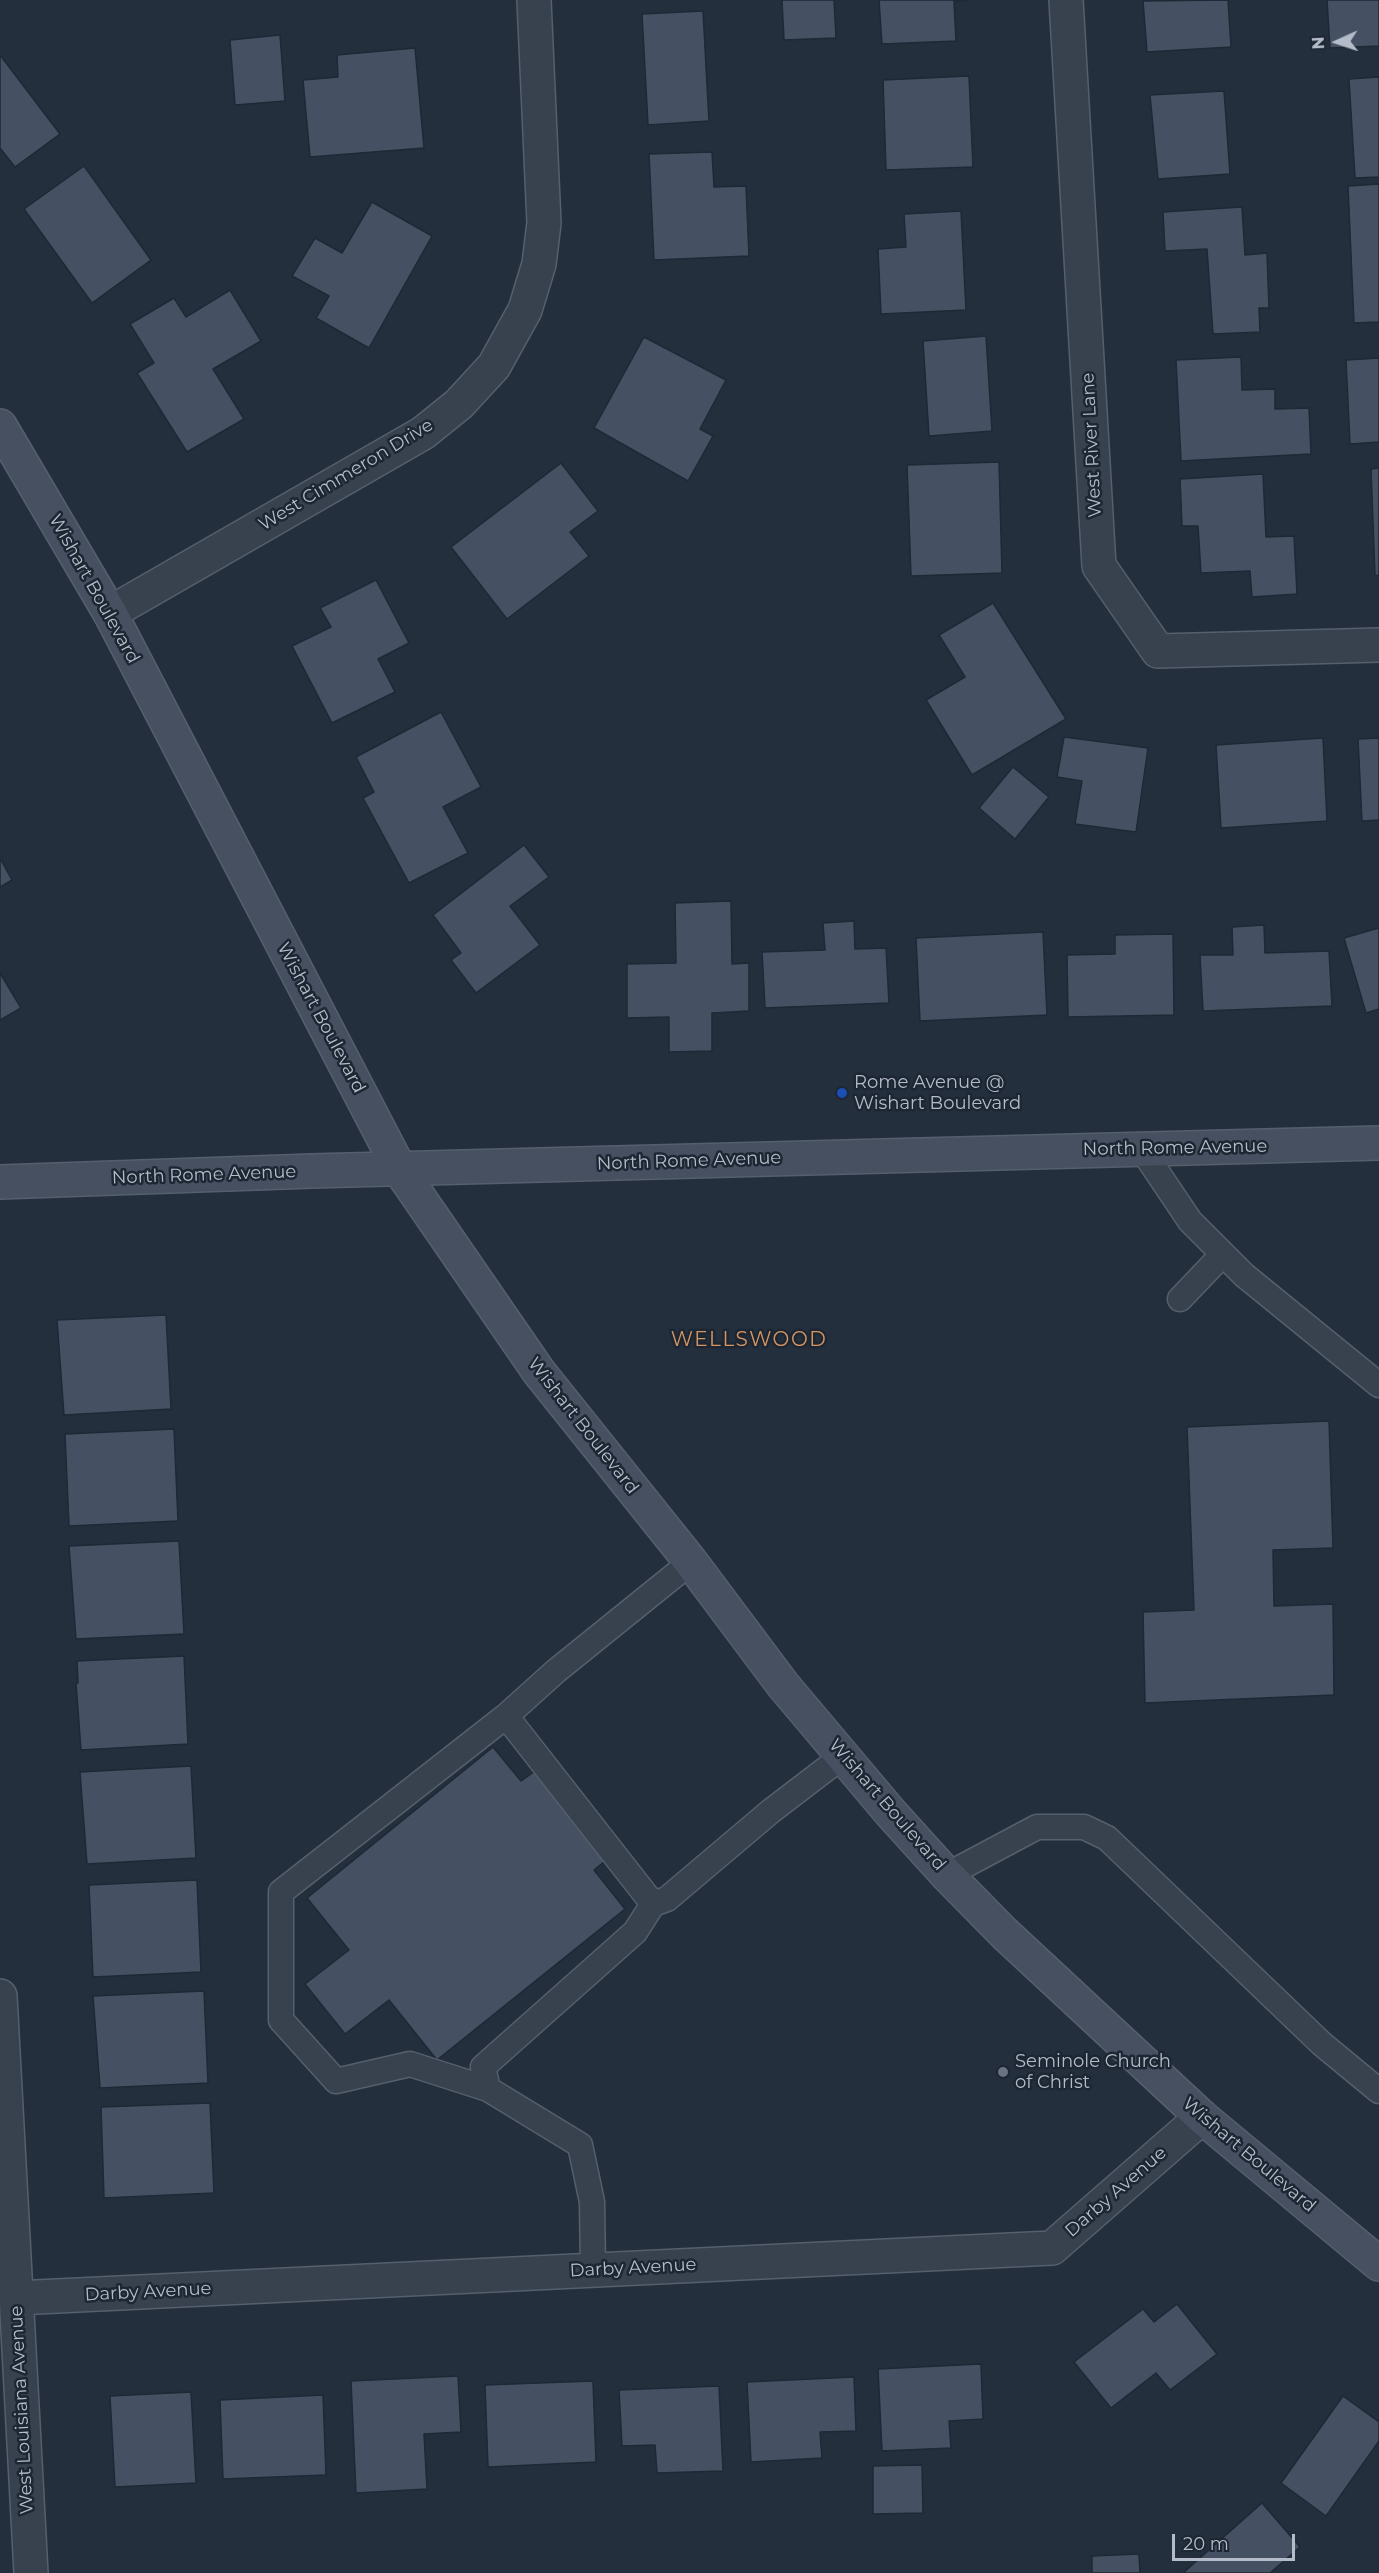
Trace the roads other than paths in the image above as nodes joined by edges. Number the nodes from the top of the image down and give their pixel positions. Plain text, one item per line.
1 (534, 0) edge
2 (1066, 0) edge
3 (0, 426) edge
4 (110, 613) junction
5 (1379, 645) edge
6 (1379, 1143) edge
7 (1141, 1148) junction
8 (400, 1170) junction
9 (0, 1182) edge
10 (1223, 1254) junction
11 (1180, 1299) dead end
12 (1379, 1386) edge
13 (691, 1562) junction
14 (506, 1716) junction
15 (843, 1756) junction
16 (947, 1875) junction
17 (653, 1904) junction
18 (0, 1996) edge
19 (488, 2089) junction
20 (1379, 2091) edge
21 (1202, 2117) junction
22 (1379, 2265) edge
23 (593, 2270) junction
24 (16, 2298) junction
25 (31, 2573) edge

1 - 4 street, West Cimmeron Drive
2 - 5 street, West River Lane
3 - 4 street, Wishart Boulevard
4 - 8 street, Wishart Boulevard
6 - 7 street, North Rome Avenue
7 - 8 street, North Rome Avenue
7 - 10 lane
8 - 9 street, North Rome Avenue
8 - 13 street, Wishart Boulevard
10 - 11 lane
10 - 12 lane
13 - 14 lane
13 - 15 street, Wishart Boulevard
14 - 17 lane
14 - 19 lane
15 - 16 street, Wishart Boulevard
15 - 17 lane
16 - 20 lane
16 - 21 street, Wishart Boulevard
17 - 19 lane
18 - 24 street, West Louisiana Avenue
19 - 23 lane
21 - 22 street, Wishart Boulevard
21 - 23 street, Darby Avenue
23 - 24 street, Darby Avenue
24 - 25 street, West Louisiana Avenue

